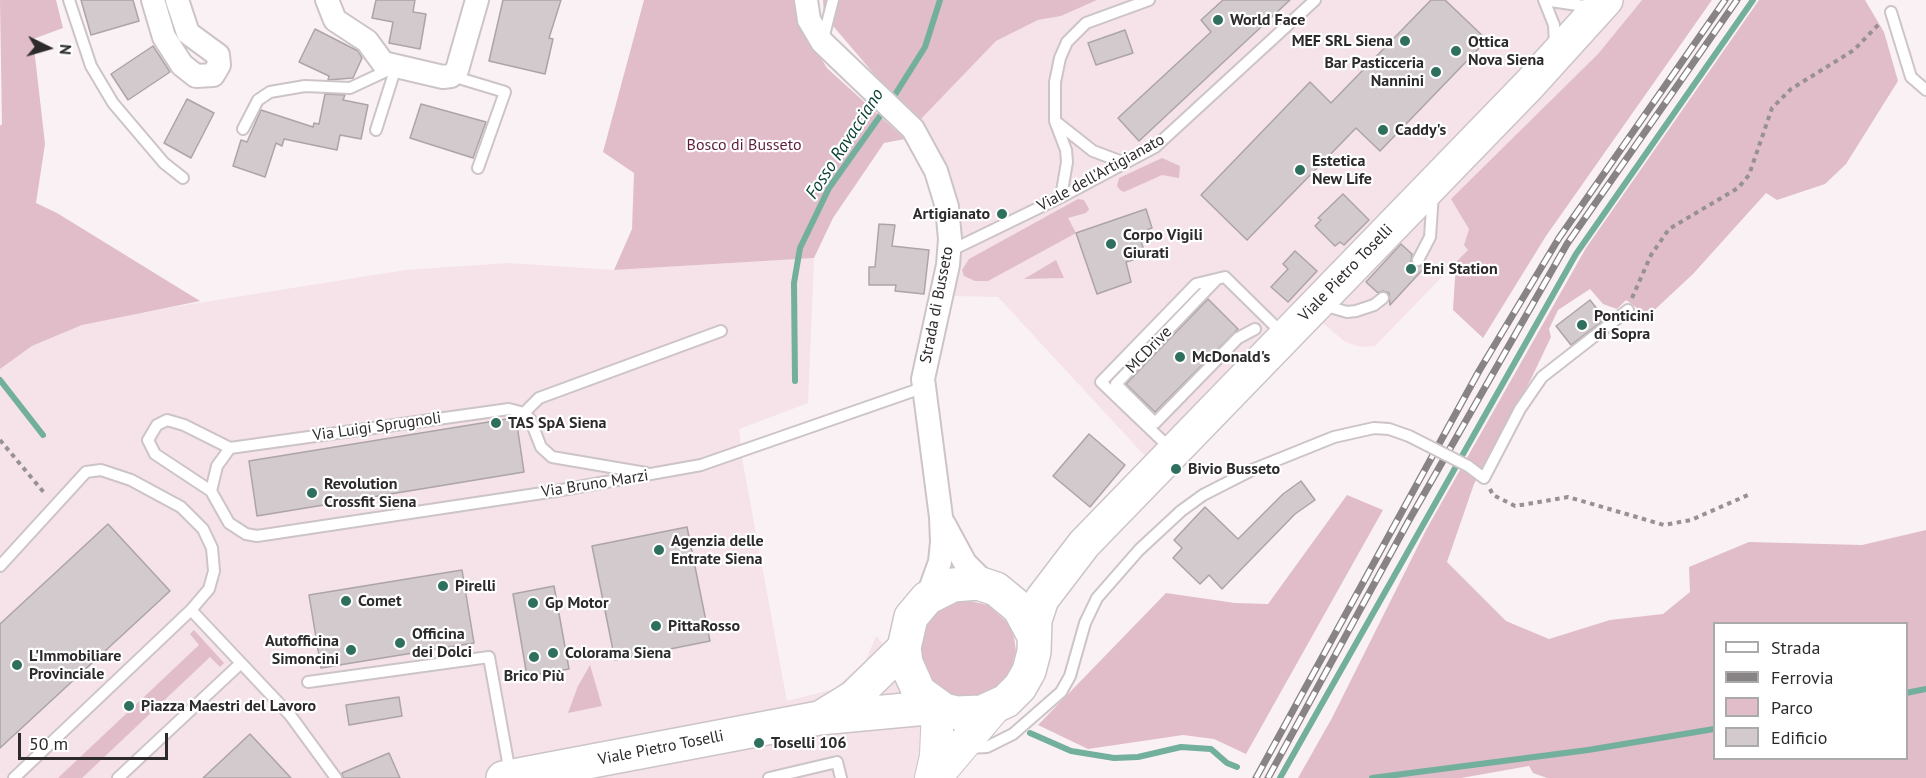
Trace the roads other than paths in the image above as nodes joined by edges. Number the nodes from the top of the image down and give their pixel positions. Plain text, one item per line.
1 (69, 0) edge
2 (153, 0) edge
3 (177, 0) edge
4 (327, 0) edge
5 (477, 0) edge
6 (806, 0) edge
7 (833, 0) edge
8 (1149, 0) edge
9 (1315, 0) edge
10 (1544, 0) edge
11 (1603, 3) edge
12 (1891, 12) road end
13 (822, 42) junction
14 (1554, 58) junction
15 (396, 67) junction
16 (449, 76) junction
17 (1926, 90) edge
18 (1055, 121) junction
19 (243, 129) dead end
20 (376, 130) dead end
21 (1125, 163) junction
22 (478, 168) dead end
23 (183, 177) dead end
24 (1432, 184) junction
25 (1061, 197) junction
26 (950, 251) junction
27 (1418, 260) dead end
28 (1221, 278) junction
29 (1383, 298) dead end
30 (1317, 303) junction
31 (1628, 310) road end
32 (1269, 328) junction
33 (722, 332) dead end
34 (922, 388) junction
35 (524, 413) junction
36 (1164, 443) junction
37 (230, 448) junction
38 (655, 475) junction
39 (211, 491) junction
40 (941, 517) junction
41 (1084, 544) junction
42 (0, 566) edge
43 (992, 587) junction
44 (927, 598) junction
45 (191, 610) junction
46 (1032, 634) junction
47 (904, 648) junction
48 (241, 663) junction
49 (308, 682) dead end
50 (994, 708) junction
51 (819, 718) junction
52 (946, 729) junction
53 (507, 777) edge
54 (14, 778) edge
55 (118, 778) edge
56 (336, 778) edge
57 (769, 778) edge
58 (841, 778) edge
59 (933, 778) edge

1 - 23 lane
2 - 3 street
4 - 15 street
5 - 16 street
6 - 13 street, Strada di Busseto
7 - 13 lane
8 - 18 lane
9 - 21 lane, Viale dell'Artigianato
10 - 11 lane
10 - 14 lane
11 - 14 main road, Viale Pietro Toselli
12 - 17 lane
13 - 26 street, Strada di Busseto
14 - 24 main road, Viale Pietro Toselli
15 - 16 street
15 - 19 lane
15 - 20 lane
16 - 22 lane
18 - 21 lane
18 - 25 lane
21 - 25 lane, Viale dell'Artigianato
24 - 27 lane
24 - 30 main road, Viale Pietro Toselli
25 - 26 lane, Viale dell'Artigianato
26 - 34 street, Strada di Busseto
28 - 32 lane
28 - 32 lane, MCDrive
28 - 36 lane
29 - 30 lane
30 - 32 main road, Viale Pietro Toselli
31 - 52 lane, bridge
32 - 36 main road, Viale Pietro Toselli
33 - 35 lane
34 - 38 lane, Via Bruno Marzi
34 - 40 street, Strada di Busseto
35 - 37 lane, Via Luigi Sprugnoli
35 - 38 lane
36 - 41 main road, Viale Pietro Toselli
37 - 39 lane
37 - 39 lane
38 - 39 lane, Via Bruno Marzi
40 - 43 street, Strada di Busseto
40 - 44 street, Strada di Busseto
41 - 43 main road, Viale Pietro Toselli
41 - 46 main road, Viale Pietro Toselli
42 - 45 lane
43 - 44 main road, Viale Pietro Toselli
43 - 46 main road, Viale Pietro Toselli
44 - 47 main road, Viale Pietro Toselli
45 - 48 lane
45 - 54 lane
46 - 50 main road, Viale Pietro Toselli
47 - 51 main road, Viale Pietro Toselli
47 - 52 main road, Viale Pietro Toselli
48 - 55 lane
48 - 56 lane
49 - 53 lane
50 - 52 street
50 - 52 main road, Viale Pietro Toselli
51 - 52 main road, Viale Pietro Toselli
51 - 53 main road, Viale Pietro Toselli
52 - 59 street
57 - 58 lane

